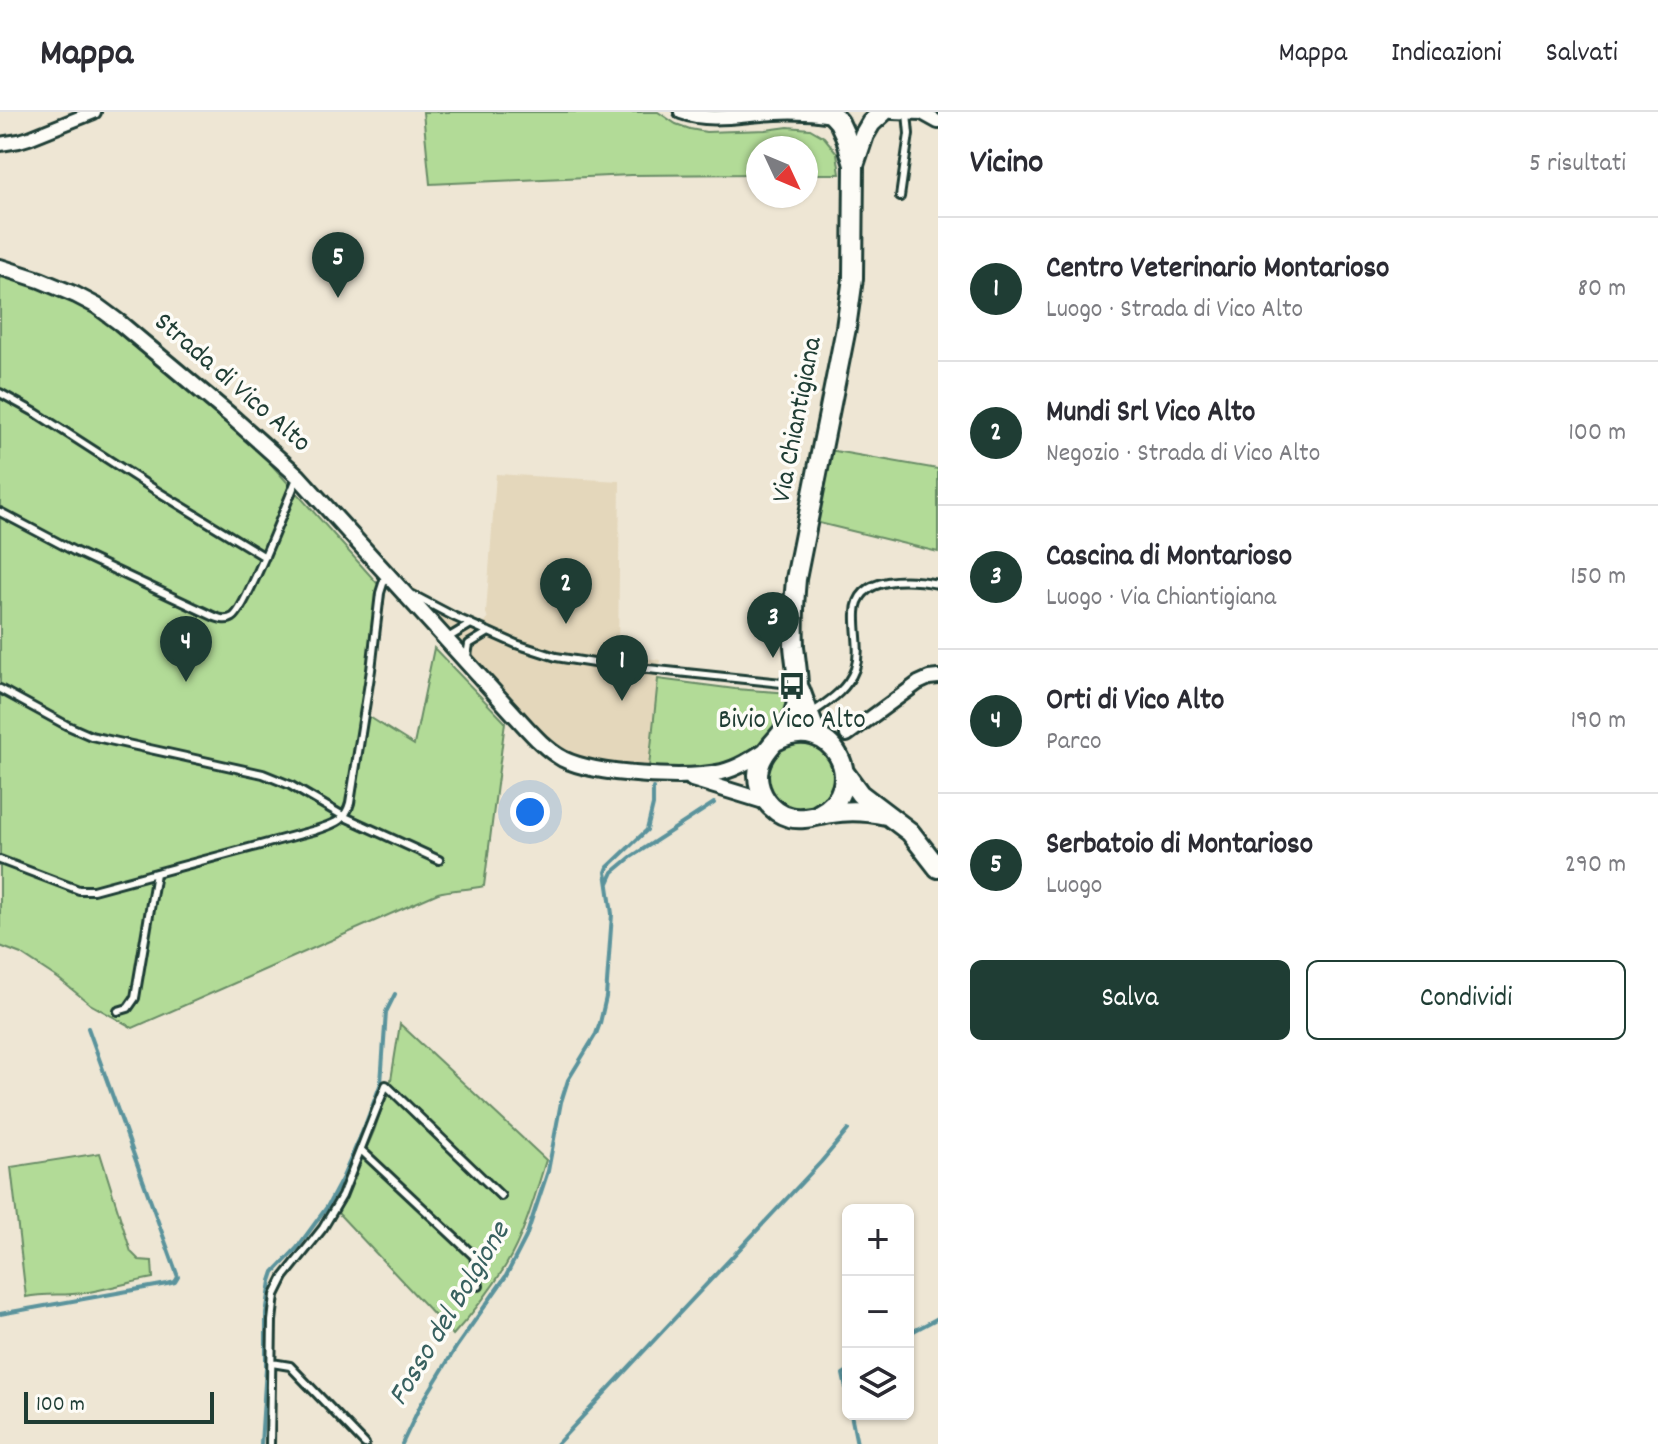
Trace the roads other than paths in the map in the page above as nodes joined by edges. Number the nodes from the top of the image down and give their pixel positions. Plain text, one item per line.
1 (94, 112) edge
2 (681, 112) edge
3 (777, 112) edge
4 (891, 112) edge
5 (907, 113) edge
6 (921, 113) edge
7 (879, 116) edge
8 (834, 117) edge
9 (938, 122) edge
10 (0, 144) edge
11 (854, 165) junction
12 (900, 197) dead end
13 (0, 267) edge
14 (0, 393) edge
15 (298, 476) junction
16 (0, 512) edge
17 (265, 557) junction
18 (391, 579) junction
19 (938, 584) edge
20 (471, 624) junction
21 (489, 632) junction
22 (445, 639) junction
23 (467, 661) junction
24 (938, 677) edge
25 (790, 685) junction
26 (0, 689) edge
27 (809, 715) junction
28 (847, 735) dead end
29 (817, 736) junction
30 (770, 746) junction
31 (844, 772) junction
32 (684, 776) junction
33 (767, 802) junction
34 (886, 815) junction
35 (345, 817) junction
36 (813, 817) junction
37 (0, 860) edge
38 (439, 860) dead end
39 (938, 868) edge
40 (156, 873) junction
41 (118, 1011) dead end
42 (361, 1150) junction
43 (501, 1196) dead end
44 (479, 1286) dead end
45 (272, 1363) junction
46 (270, 1444) edge
47 (365, 1444) edge

1 - 10 street
2 - 3 street
3 - 8 street
4 - 5 street
4 - 7 street
5 - 6 street
5 - 12 lane
6 - 9 street
7 - 8 main road
7 - 11 main road, Via Chiantigiana
8 - 11 main road, Via Chiantigiana
11 - 25 main road, Via Chiantigiana
13 - 15 street, Strada di Vico Alto
14 - 17 lane
15 - 17 lane
15 - 18 street, Strada di Vico Alto
16 - 17 lane
18 - 20 lane, Strada di Vico Alto
18 - 22 street, Strada di Vico Alto
18 - 35 lane
19 - 27 lane
20 - 21 lane, Strada di Vico Alto
20 - 22 lane
21 - 23 lane
21 - 25 lane, Strada di Vico Alto
22 - 23 street, Strada di Vico Alto
23 - 32 street, Strada di Vico Alto
24 - 28 street
25 - 27 main road, Via Chiantigiana
25 - 30 main road, Via Chiantigiana
26 - 35 lane
27 - 29 main road, Via Chiantigiana
29 - 30 main road
29 - 31 main road, Via Chiantigiana
30 - 32 street, Strada di Vico Alto
30 - 33 main road, Via Chiantigiana
31 - 34 main road, Via Chiantigiana
31 - 36 main road
32 - 33 street, Strada di Vico Alto
33 - 36 main road
34 - 36 main road
34 - 39 main road, Via Chiantigiana
35 - 38 lane
35 - 40 lane
37 - 40 lane
40 - 41 lane
42 - 43 lane
42 - 44 lane
42 - 45 lane
45 - 46 lane
45 - 47 lane

